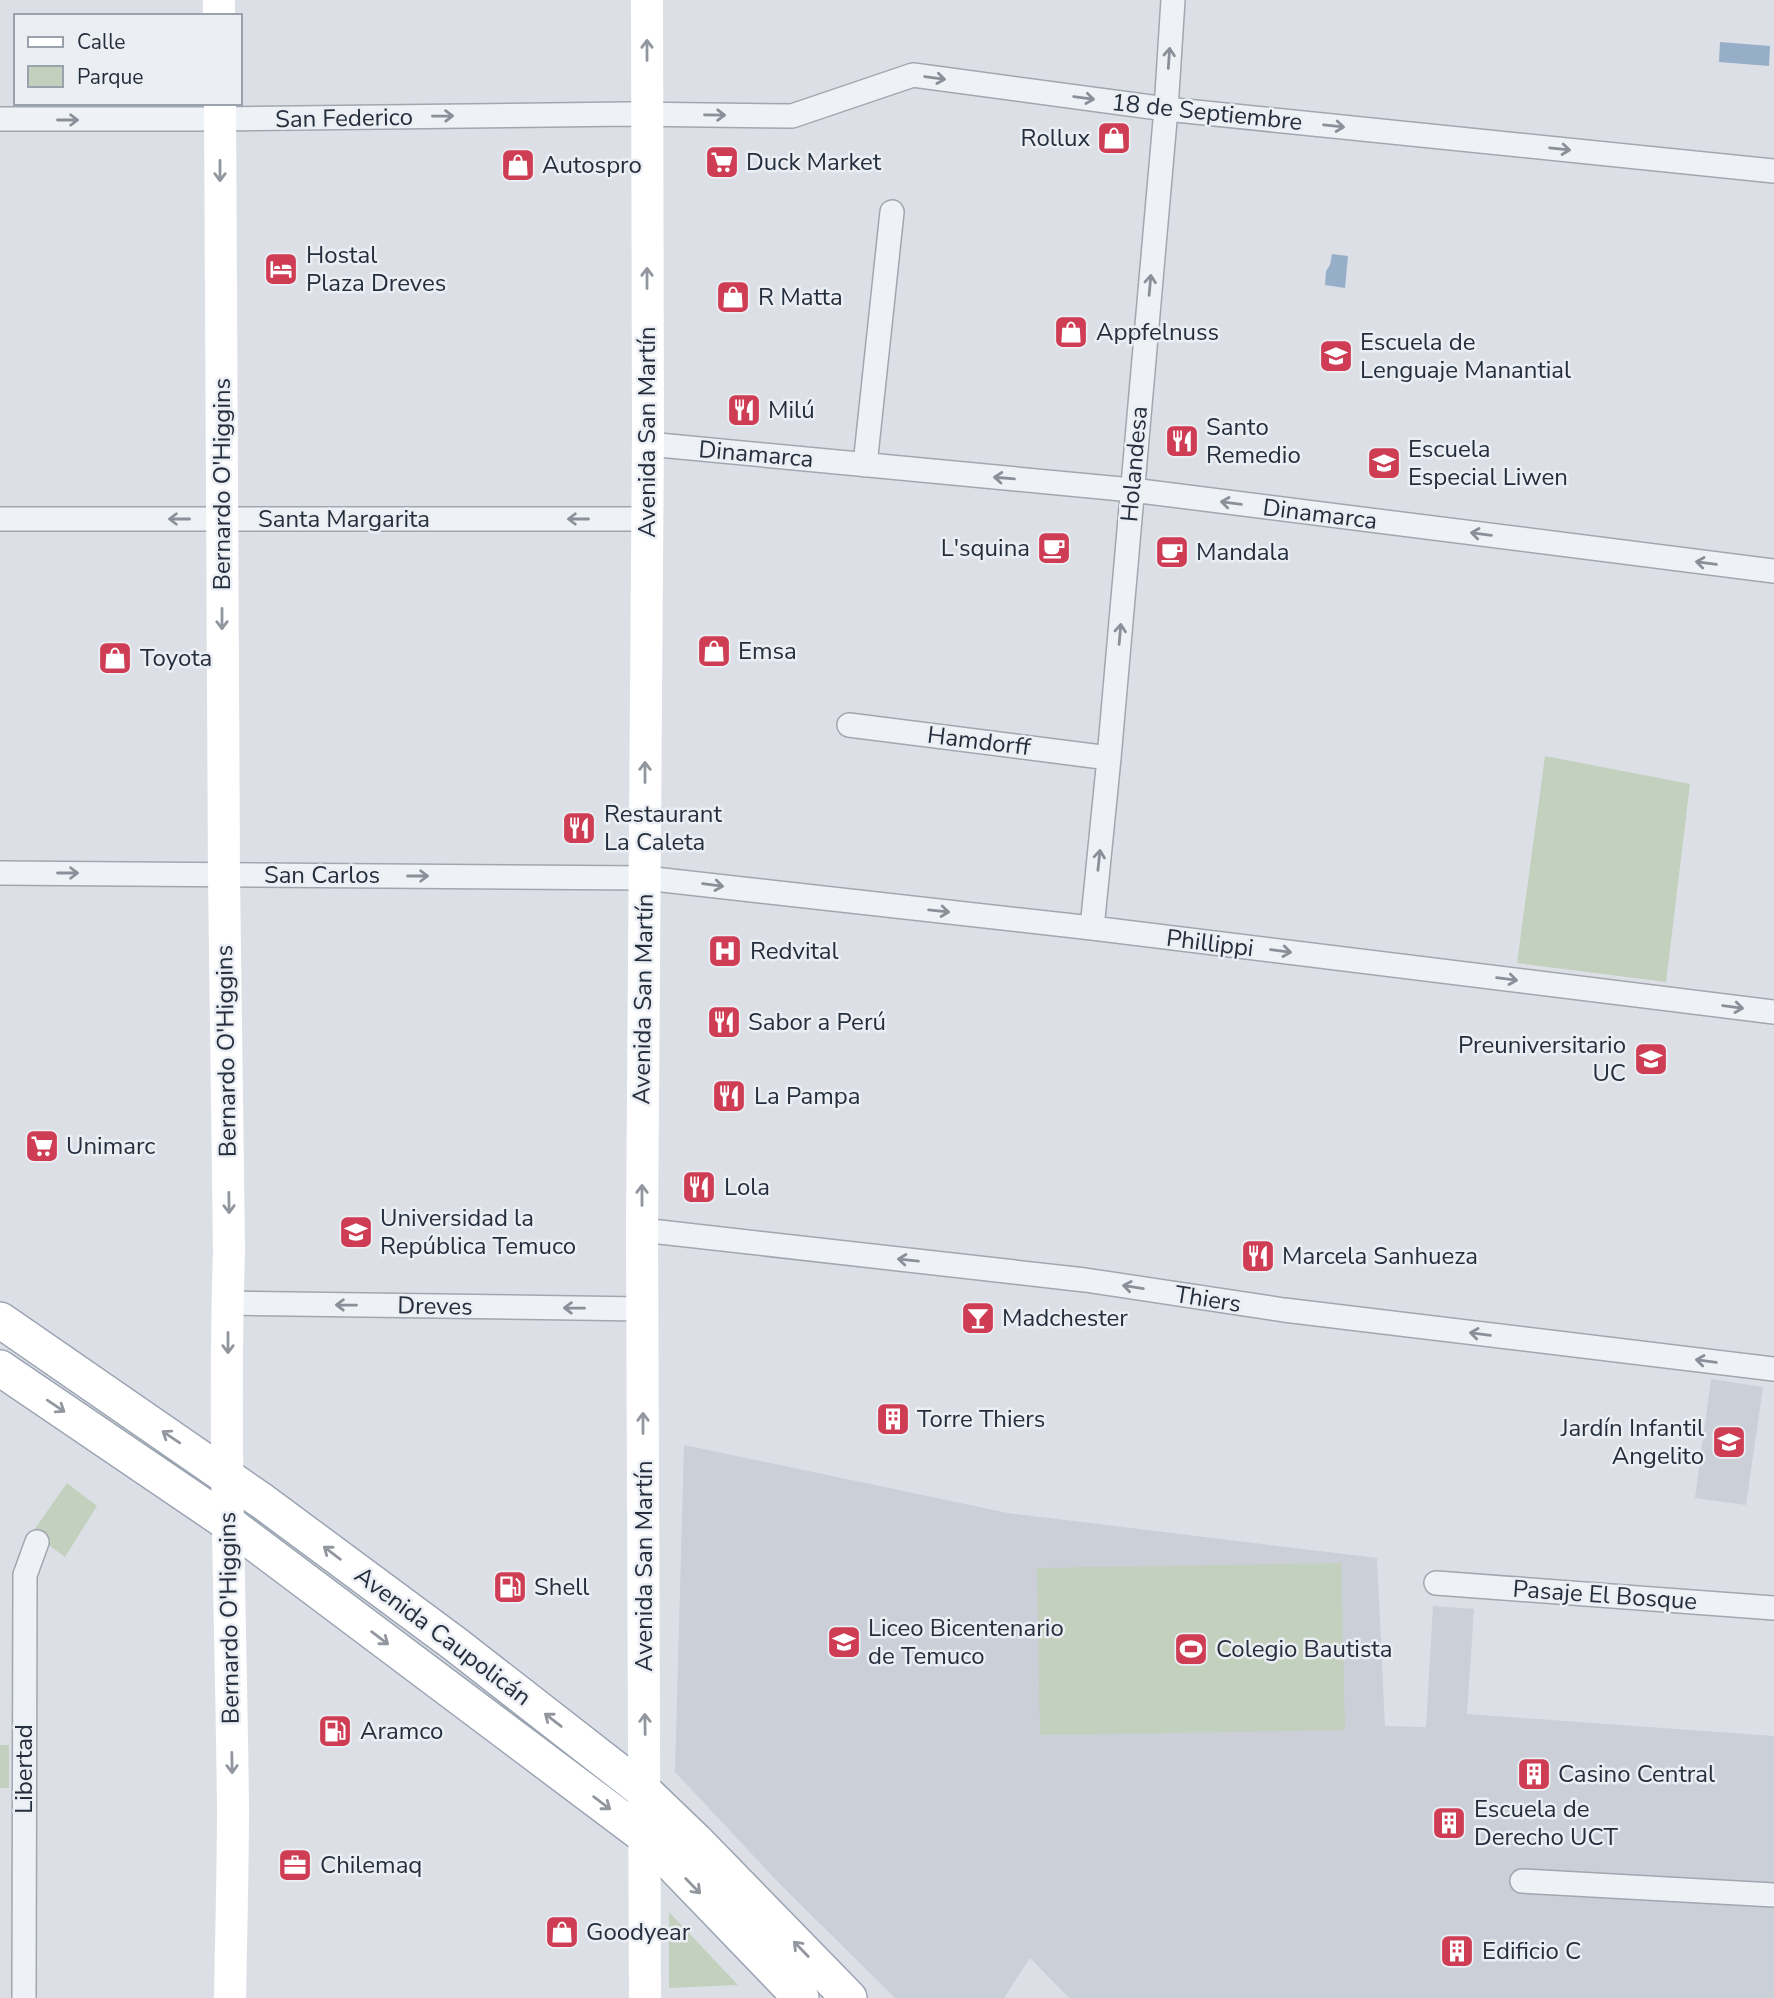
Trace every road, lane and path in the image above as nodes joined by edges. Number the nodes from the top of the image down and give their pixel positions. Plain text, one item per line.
1 (647, 0) edge
2 (1173, 0) edge
3 (1166, 109) junction
4 (220, 111) edge
5 (646, 114) junction
6 (0, 120) edge
7 (1774, 171) edge
8 (892, 212) dead end
9 (648, 444) junction
10 (865, 465) junction
11 (1132, 490) junction
12 (0, 519) edge
13 (222, 519) junction
14 (647, 519) junction
15 (1774, 571) edge
16 (849, 725) dead end
17 (1109, 758) junction
18 (0, 873) edge
19 (224, 875) junction
20 (645, 878) junction
21 (1092, 928) junction
22 (1774, 1012) edge
23 (642, 1230) junction
24 (228, 1303) junction
25 (642, 1309) junction
26 (0, 1320) edge
27 (0, 1368) edge
28 (1774, 1369) edge
29 (228, 1476) junction
30 (228, 1523) junction
31 (37, 1542) dead end
32 (1436, 1583) dead end
33 (1774, 1608) edge
34 (645, 1792) junction
35 (646, 1837) junction
36 (1522, 1881) dead end
37 (1774, 1895) edge
38 (24, 1998) edge
39 (230, 1998) edge
40 (645, 1998) edge
41 (801, 1998) edge
42 (849, 1998) edge

5 -> 1 main road, Avenida San Martín
3 -> 2 street, Holandesa
5 -> 3 street, 18 de Septiembre
3 -> 7 street, 18 de Septiembre
11 -> 3 street, Holandesa
4 -> 5 street, San Federico
6 -> 4 street, San Federico
4 -> 13 main road, Bernardo O'Higgins
9 -> 5 main road, Avenida San Martín
8 - 10 street
9 - 10 street, Dinamarca
9 - 14 main road, Avenida San Martín
11 -> 10 street, Dinamarca
15 -> 11 street, Dinamarca
17 -> 11 street, Holandesa
13 -> 12 street, Santa Margarita
14 -> 13 street, Santa Margarita
13 -> 19 main road, Bernardo O'Higgins
20 -> 14 main road, Avenida San Martín
16 - 17 street, Hamdorff
21 -> 17 street, Holandesa
18 -> 19 street, San Carlos
19 -> 20 street, San Carlos
19 -> 24 main road, Bernardo O'Higgins
20 -> 21 street, Phillippi
23 -> 20 main road, Avenida San Martín
21 -> 22 street, Phillippi
23 - 25 main road, Avenida San Martín
28 -> 23 street, Thiers
25 -> 24 street, Dreves
24 -> 29 main road, Bernardo O'Higgins
34 -> 25 main road, Avenida San Martín
29 -> 26 main road, Avenida Caupolicán
27 -> 30 main road, Avenida Caupolicán
29 - 30 main road, Bernardo O'Higgins
34 -> 29 main road, Avenida Caupolicán
30 -> 35 main road, Avenida Caupolicán
30 -> 39 main road, Bernardo O'Higgins
31 - 38 street, Libertad
32 - 33 street, Pasaje El Bosque
34 - 35 main road, Avenida San Martín
42 -> 34 main road, Avenida Caupolicán
35 - 40 main road, Avenida San Martín
35 -> 41 main road, Avenida Caupolicán
36 - 37 street

